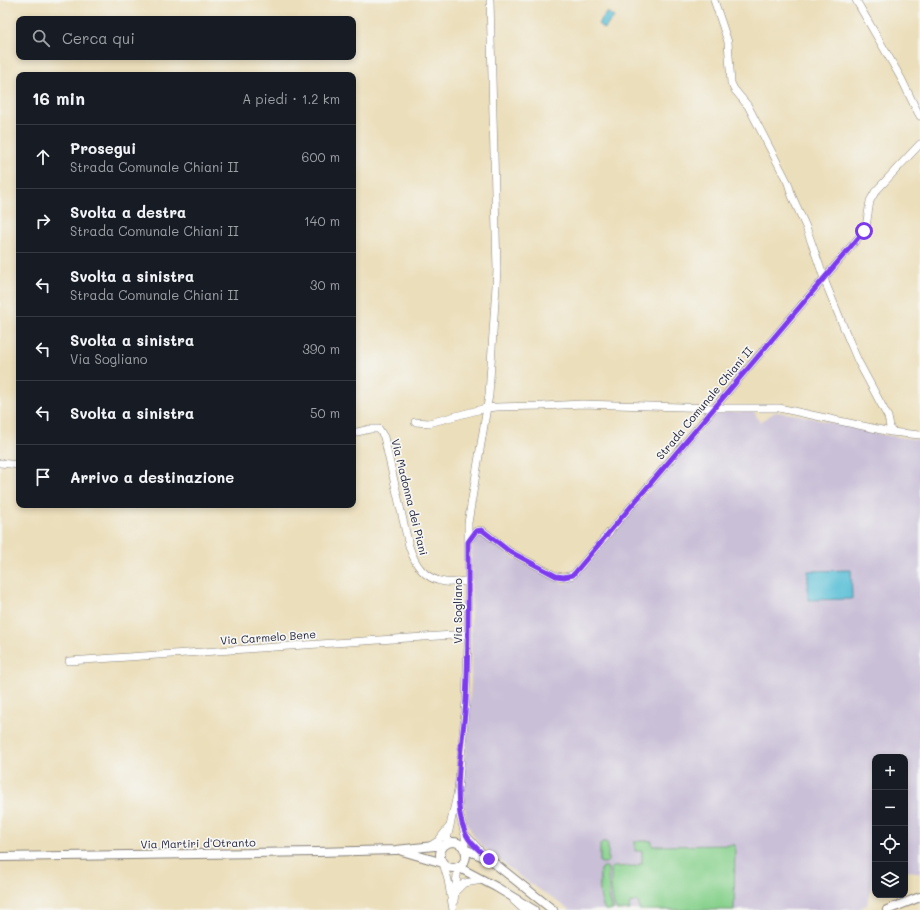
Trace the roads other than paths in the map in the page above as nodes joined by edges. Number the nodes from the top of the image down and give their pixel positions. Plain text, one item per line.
1 (490, 0) edge
2 (714, 0) edge
3 (856, 0) edge
4 (920, 116) edge
5 (920, 144) edge
6 (824, 277) junction
7 (486, 408) junction
8 (715, 408) junction
9 (415, 422) dead end
10 (356, 432) edge
11 (891, 432) junction
12 (920, 435) edge
13 (0, 463) edge
14 (16, 465) edge
15 (468, 542) junction
16 (468, 581) junction
17 (468, 634) junction
18 (69, 661) dead end
19 (458, 790) junction
20 (450, 825) junction
21 (465, 834) junction
22 (445, 845) junction
23 (430, 846) junction
24 (464, 849) junction
25 (396, 850) junction
26 (0, 857) edge
27 (489, 859) junction
28 (443, 863) junction
29 (458, 867) junction
30 (484, 880) junction
31 (496, 887) junction
32 (455, 892) junction
33 (920, 897) edge
34 (453, 910) edge
35 (524, 910) edge
36 (534, 910) edge
37 (552, 910) edge
38 (887, 910) edge

1 - 7 street, Via Sogliano
2 - 6 street
3 - 4 street
5 - 6 street, Strada Comunale Chiani II
6 - 8 street, Strada Comunale Chiani II
6 - 11 street
7 - 8 street
7 - 9 street
7 - 15 street, Via Sogliano
8 - 11 street
8 - 15 street, Strada Comunale Chiani II
10 - 16 street, Via Madonna dei Piani
11 - 12 street
13 - 14 street
15 - 16 street, Via Sogliano
16 - 17 street, Via Sogliano
17 - 18 street, Via Carmelo Bene
17 - 19 street, Via Sogliano
19 - 20 street, Via Sogliano
19 - 21 street, Via Sogliano
20 - 22 street, Via Sogliano
20 - 23 street, Via Sogliano
21 - 24 street, Via Sogliano
21 - 27 street
22 - 23 main road, Via Martiri d'Otranto
22 - 24 main road
22 - 28 main road, Via Sogliano
23 - 25 main road, Via Martiri d'Otranto
24 - 27 main road
24 - 29 main road, Via Sogliano
25 - 26 main road, Via Martiri d'Otranto
25 - 28 main road, Via Martiri d'Otranto
27 - 37 main road
28 - 29 main road
28 - 34 street, Via Sogliano
29 - 30 main road
29 - 32 street, Via Sogliano
30 - 31 main road
30 - 32 street
31 - 35 street
31 - 36 main road
32 - 34 street, Via Sogliano
33 - 38 main road

